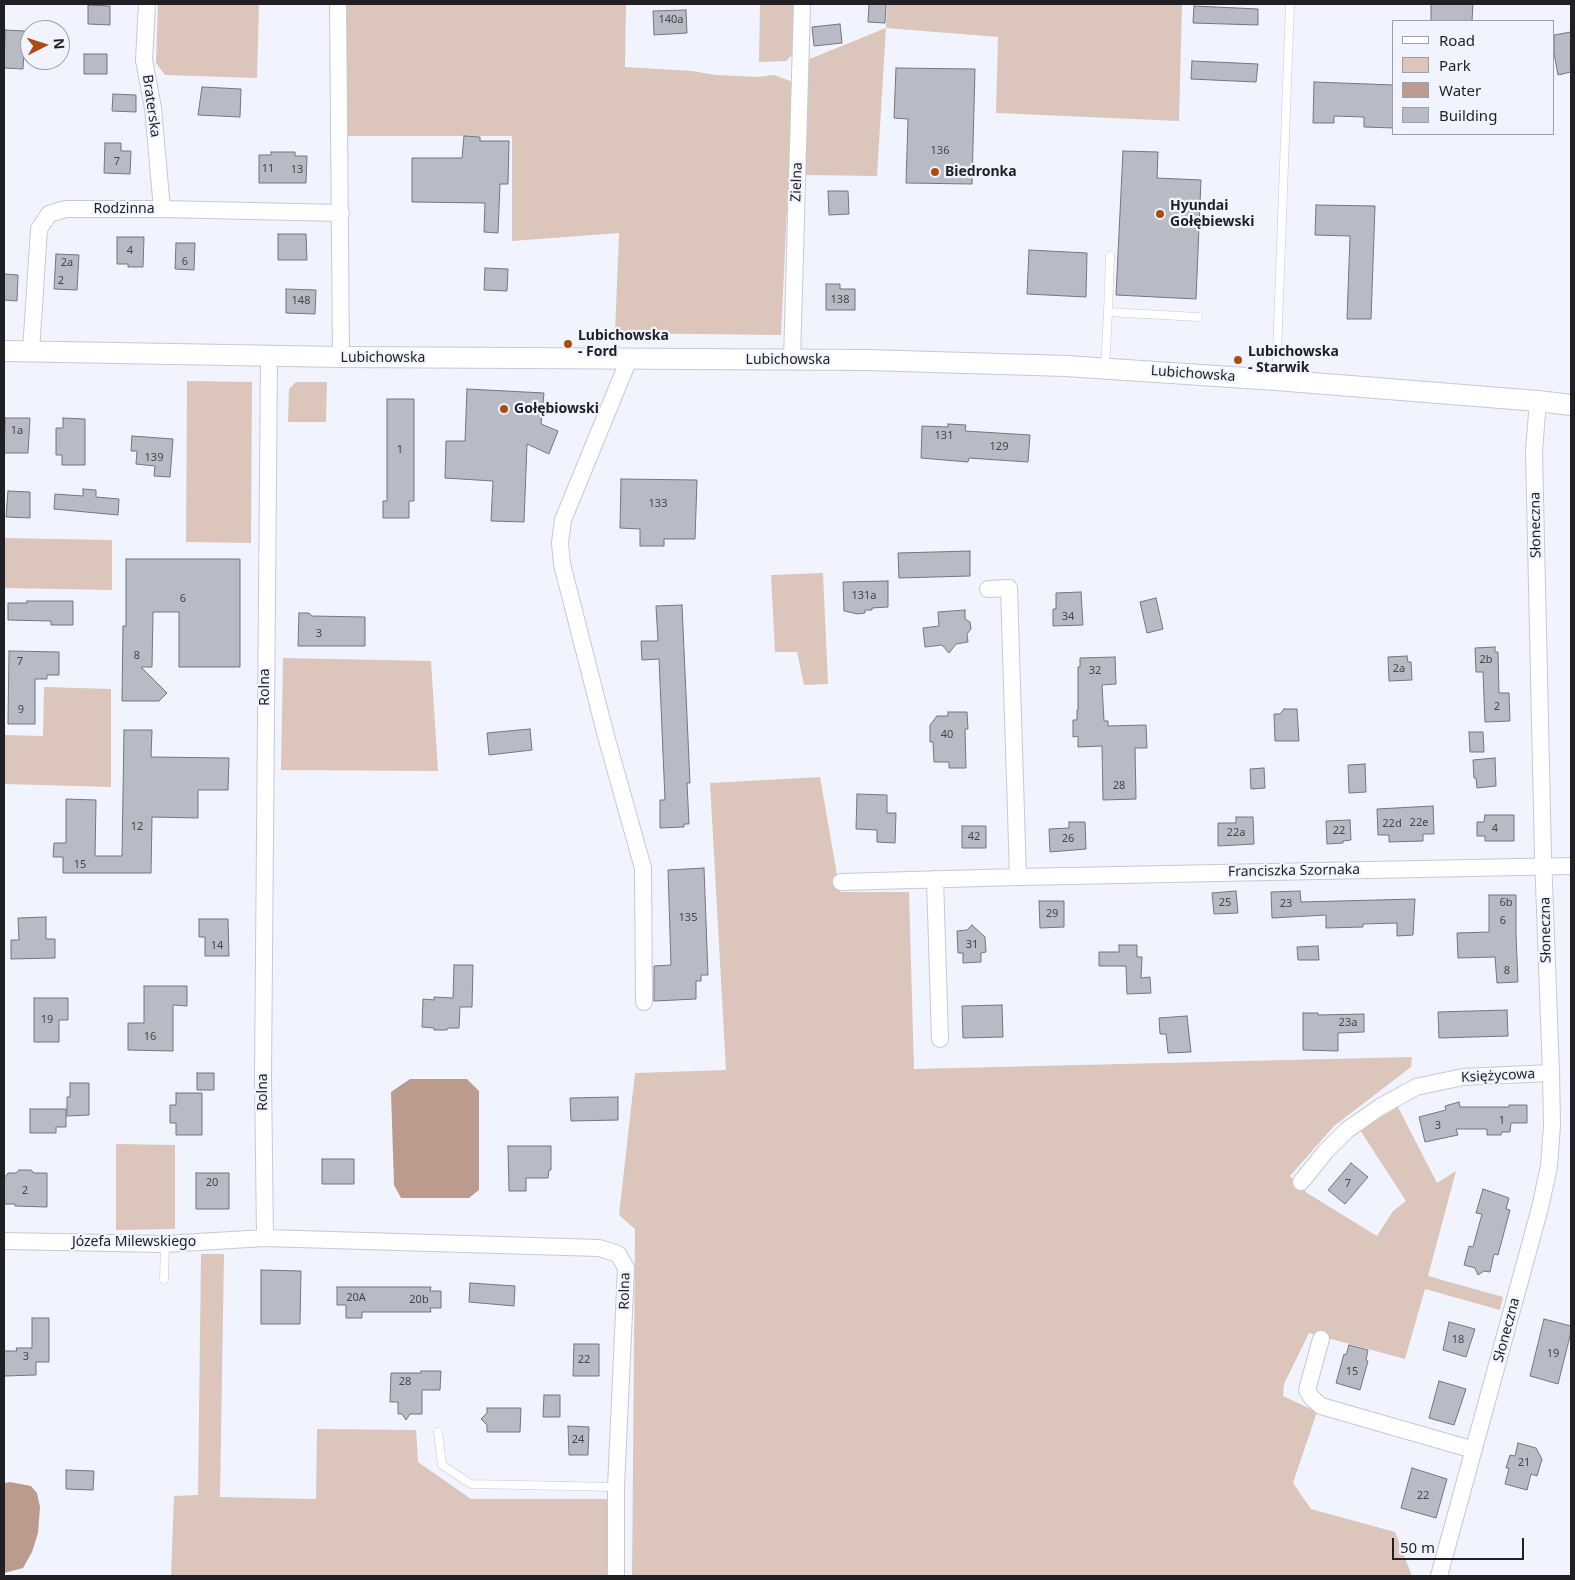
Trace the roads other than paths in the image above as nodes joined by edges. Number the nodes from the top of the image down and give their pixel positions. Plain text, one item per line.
1 (147, 4) edge
2 (338, 4) edge
3 (802, 4) edge
4 (1290, 4) edge
5 (162, 209) junction
6 (341, 213) junction
7 (1110, 256) dead end
8 (1108, 312) junction
9 (1198, 317) dead end
10 (4, 351) edge
11 (31, 351) junction
12 (269, 356) junction
13 (341, 357) junction
14 (630, 359) junction
15 (792, 360) junction
16 (1105, 368) junction
17 (1276, 380) junction
18 (1538, 401) junction
19 (1571, 405) edge
20 (988, 589) dead end
21 (1544, 866) junction
22 (1571, 866) edge
23 (1018, 877) junction
24 (935, 879) junction
25 (841, 882) dead end
26 (644, 1002) dead end
27 (940, 1039) dead end
28 (1551, 1073) junction
29 (1301, 1182) dead end
30 (265, 1238) junction
31 (4, 1241) edge
32 (165, 1244) junction
33 (164, 1280) dead end
34 (1321, 1338) dead end
35 (438, 1432) dead end
36 (1474, 1450) junction
37 (616, 1487) junction
38 (616, 1576) edge
39 (1438, 1576) edge

1 - 5 street, Braterska
2 - 6 street
3 - 15 street, Zielna
4 - 17 lane
5 - 6 street, Rodzinna
5 - 11 street, Rodzinna
6 - 13 street
7 - 8 lane
8 - 9 lane
8 - 16 lane
10 - 11 street, Lubichowska
11 - 12 street, Lubichowska
12 - 13 street, Lubichowska
12 - 30 street, Rolna
13 - 14 street, Lubichowska
14 - 15 street, Lubichowska
14 - 26 street
15 - 16 street, Lubichowska
16 - 17 street, Lubichowska
17 - 18 street, Lubichowska
18 - 19 street, Lubichowska
18 - 21 street, Słoneczna
20 - 23 street
21 - 22 street, Franciszka Szornaka
21 - 23 street, Franciszka Szornaka
21 - 28 street, Słoneczna
23 - 24 street, Franciszka Szornaka
24 - 25 street, Franciszka Szornaka
24 - 27 street
28 - 29 street, Księżycowa
28 - 36 street, Słoneczna
30 - 32 street, Józefa Milewskiego
30 - 37 street, Rolna
31 - 32 street, Józefa Milewskiego
32 - 33 lane
34 - 36 street
35 - 37 lane
36 - 39 street, Słoneczna
37 - 38 street, Rolna

